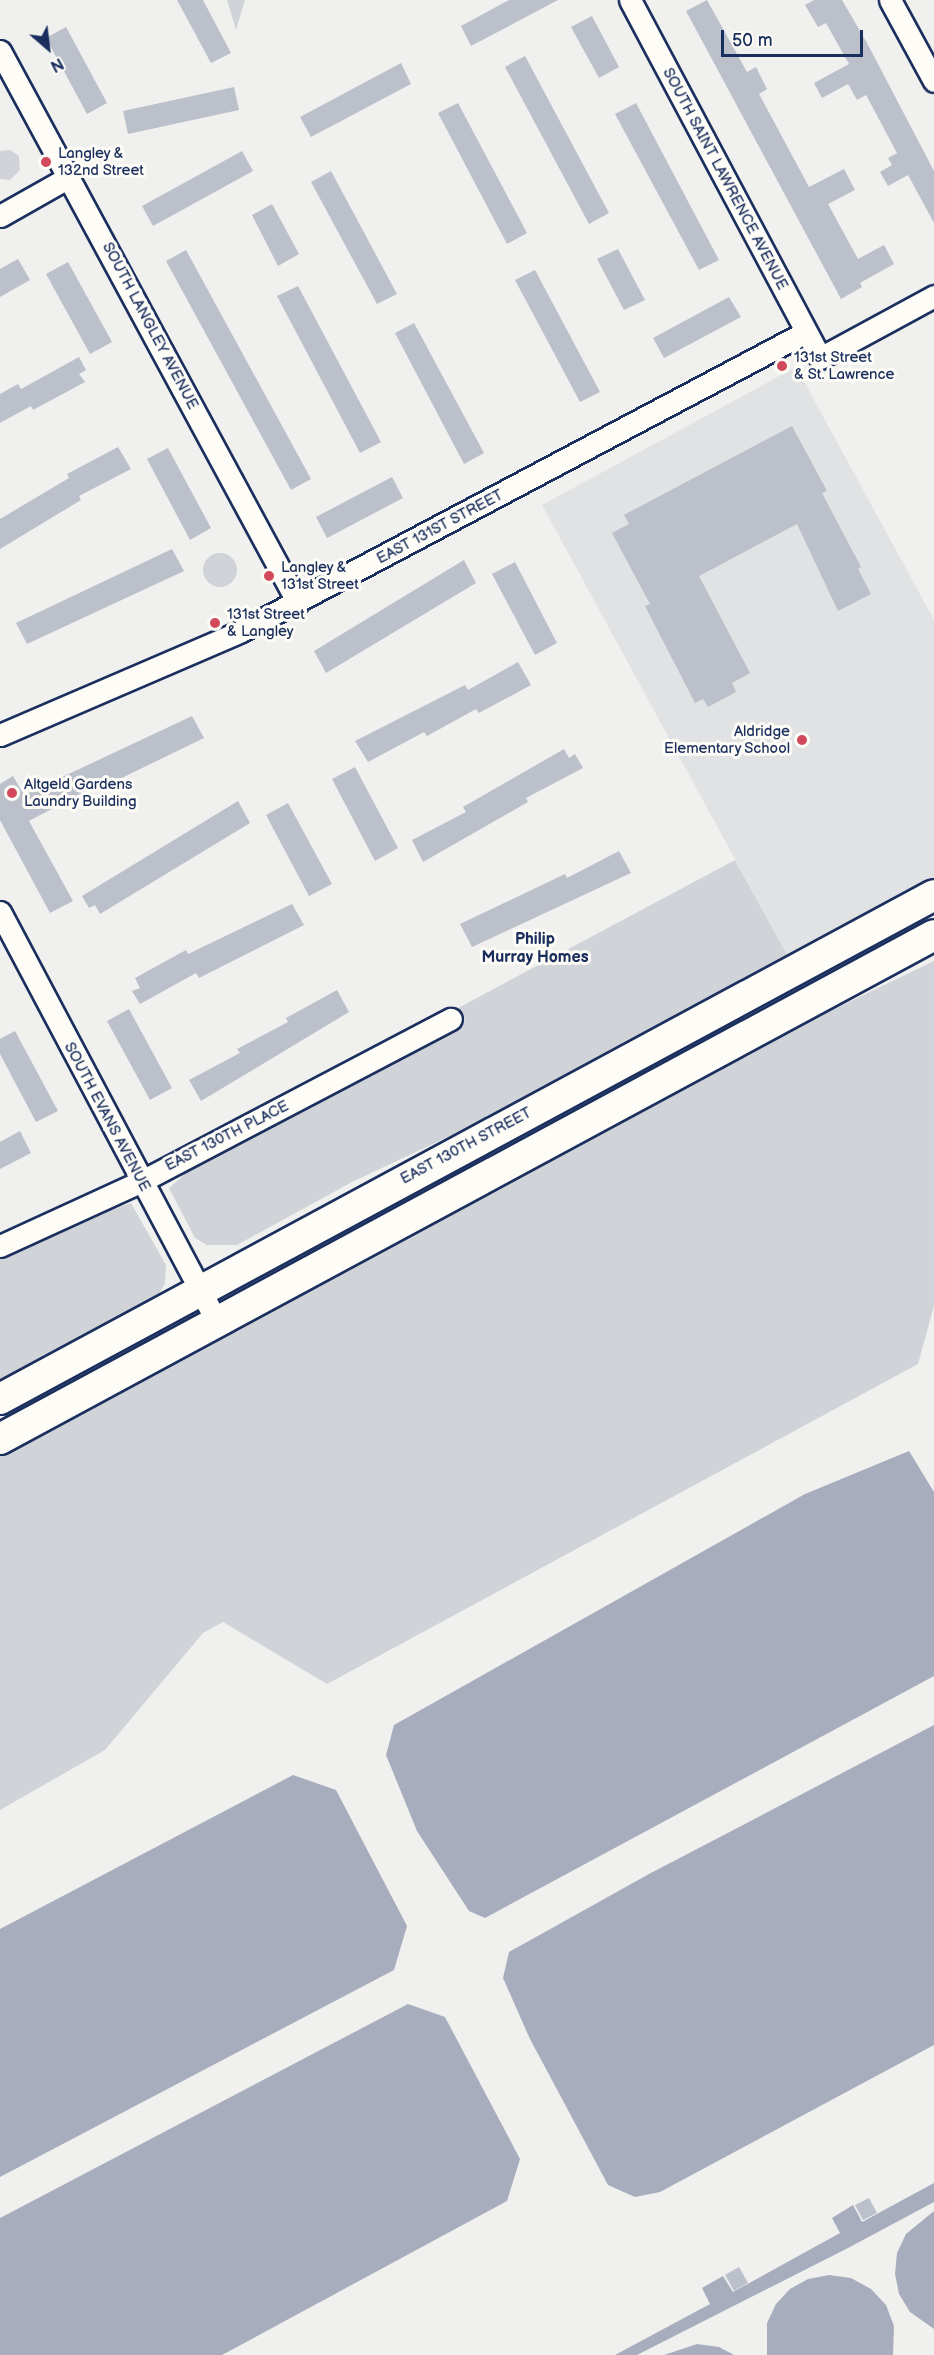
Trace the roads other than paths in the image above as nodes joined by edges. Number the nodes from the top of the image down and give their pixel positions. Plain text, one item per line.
1 (630, 0) edge
2 (890, 0) edge
3 (0, 51) edge
4 (934, 81) edge
5 (69, 177) junction
6 (0, 216) edge
7 (934, 296) edge
8 (806, 332) junction
9 (298, 603) junction
10 (0, 735) edge
11 (934, 895) edge
12 (0, 912) edge
13 (934, 935) edge
14 (451, 1019) dead end
15 (140, 1182) junction
16 (0, 1246) edge
17 (198, 1289) junction
18 (216, 1320) junction
19 (0, 1399) edge
20 (0, 1439) edge

1 - 8 street, SOUTH SAINT LAWRENCE AVENUE
2 - 4 street
3 - 5 street, SOUTH LANGLEY AVENUE
5 - 6 street
5 - 9 street, SOUTH LANGLEY AVENUE
7 - 8 street, SOUTH SAINT LAWRENCE AVENUE
8 - 9 street, EAST 131ST STREET
9 - 10 street, EAST 131ST STREET
11 - 17 main road, EAST 130TH STREET
12 - 15 street, SOUTH EVANS AVENUE
13 - 18 main road
14 - 15 street, EAST 130TH PLACE
15 - 16 street, EAST 130TH PLACE
15 - 17 street, SOUTH EVANS AVENUE
17 - 18 street, SOUTH EVANS AVENUE
17 - 19 main road, EAST 130TH STREET
18 - 20 main road

